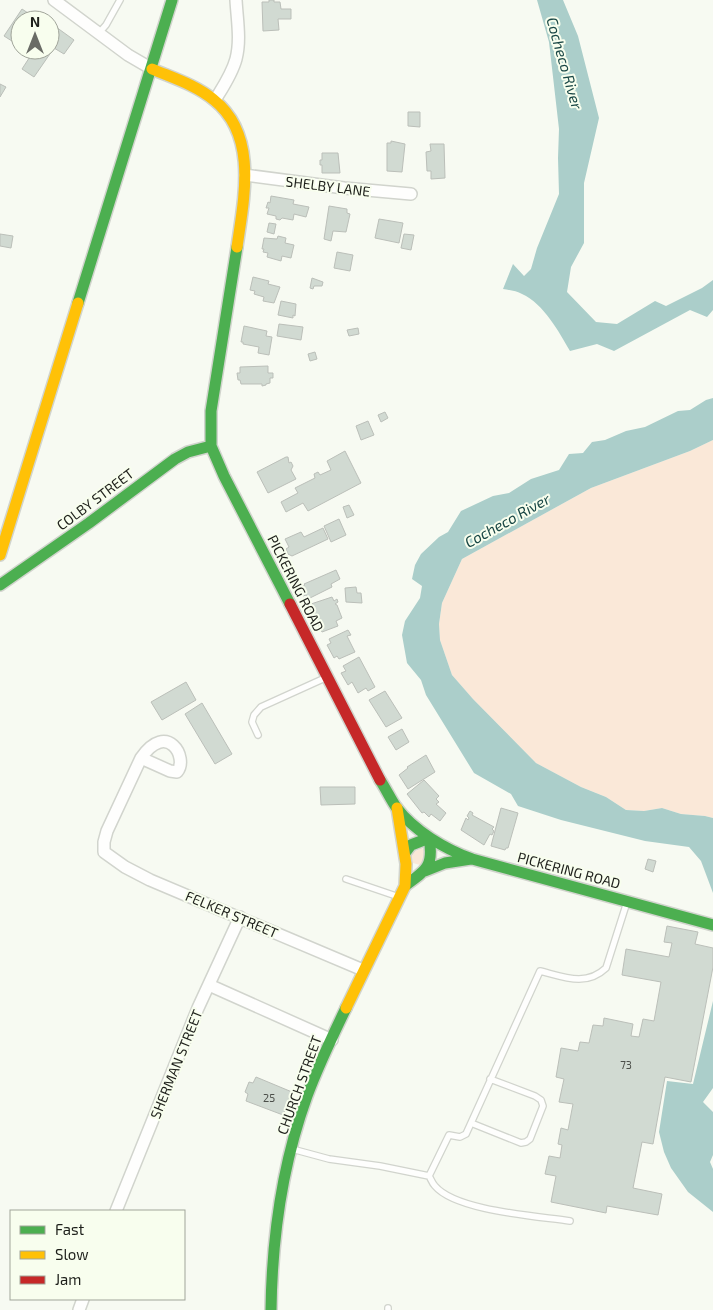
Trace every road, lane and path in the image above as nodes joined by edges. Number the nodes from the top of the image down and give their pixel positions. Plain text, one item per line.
1 (54, 0) edge
2 (120, 0) edge
3 (172, 0) edge
4 (236, 0) edge
5 (98, 34) junction
6 (152, 69) junction
7 (215, 100) junction
8 (246, 175) junction
9 (411, 194) dead end
10 (211, 446) junction
11 (0, 555) edge
12 (0, 585) edge
13 (327, 677) junction
14 (258, 735) dead end
15 (141, 758) dead end
16 (397, 808) junction
17 (429, 838) junction
18 (405, 853) junction
19 (472, 859) junction
20 (425, 872) junction
21 (346, 879) dead end
22 (406, 886) junction
23 (400, 898) junction
24 (627, 901) junction
25 (240, 917) junction
26 (713, 926) edge
27 (363, 970) junction
28 (208, 985) junction
29 (332, 1040) junction
30 (490, 1079) junction
31 (470, 1123) junction
32 (292, 1149) junction
33 (429, 1176) junction
34 (116, 1210) edge
35 (570, 1221) dead end
36 (270, 1310) edge

1 - 5 street
2 - 5 lane
3 - 6 main road
4 - 7 street
5 - 6 street
6 - 7 main road, PICKERING ROAD
6 - 11 main road
7 - 8 main road, PICKERING ROAD
8 - 9 street, SHELBY LANE
8 - 10 main road, PICKERING ROAD
10 - 12 main road, COLBY STREET
10 - 13 main road, PICKERING ROAD
13 - 14 lane
13 - 16 main road, PICKERING ROAD
15 - 25 street, FELKER STREET
16 - 17 main road, PICKERING ROAD
16 - 18 main road, CHURCH STREET
17 - 18 main road
17 - 19 main road, PICKERING ROAD
17 - 20 main road
18 - 22 main road, CHURCH STREET
19 - 20 main road, CHURCH STREET
19 - 24 main road, PICKERING ROAD
20 - 22 main road, CHURCH STREET
21 - 23 lane
22 - 23 main road, CHURCH STREET
23 - 27 main road, CHURCH STREET
24 - 26 main road, PICKERING ROAD
24 - 30 lane
25 - 27 street, FELKER STREET
25 - 28 street, SHERMAN STREET
27 - 29 main road, CHURCH STREET
28 - 29 street
28 - 34 street, SHERMAN STREET
29 - 32 main road, CHURCH STREET
30 - 31 lane
30 - 31 lane
31 - 33 lane
32 - 33 lane
32 - 36 main road, CHURCH STREET
33 - 35 lane

